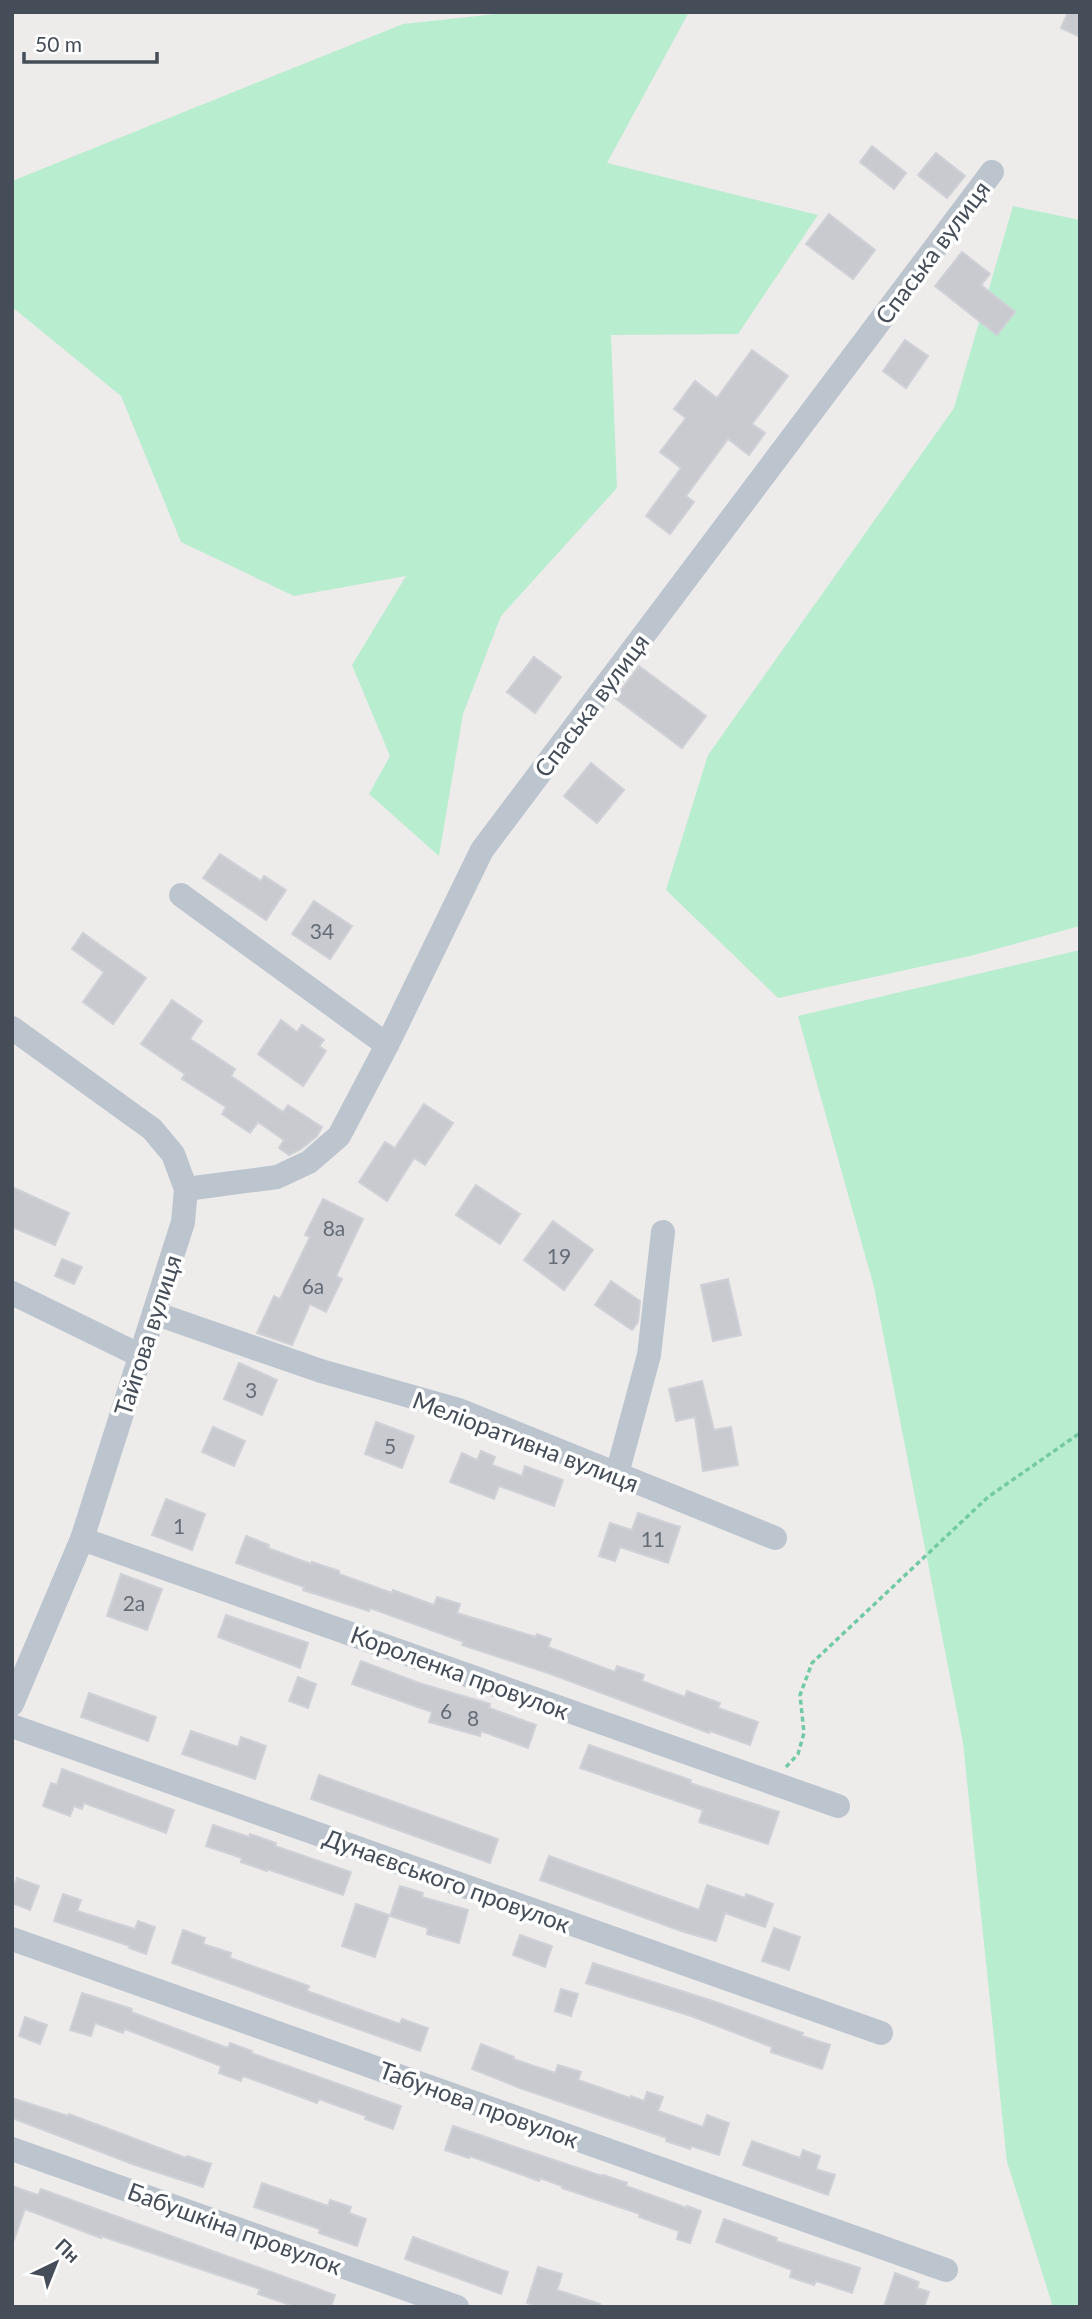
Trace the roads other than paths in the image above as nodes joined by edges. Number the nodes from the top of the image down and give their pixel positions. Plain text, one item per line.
1 (992, 172) dead end
2 (181, 895) dead end
3 (12, 1028) edge
4 (387, 1045) junction
5 (186, 1189) junction
6 (663, 1231) dead end
7 (12, 1293) edge
8 (155, 1313) junction
9 (141, 1356) junction
10 (617, 1474) junction
11 (775, 1538) dead end
12 (82, 1539) junction
13 (12, 1704) edge
14 (12, 1726) edge
15 (838, 1806) dead end
16 (12, 1939) edge
17 (881, 2033) dead end
18 (12, 2149) edge
19 (946, 2270) dead end
20 (457, 2307) edge

1 - 4 street, Спаська вулиця
2 - 4 street
3 - 5 street, Тайгова вулиця
4 - 5 street, Спаська вулиця
5 - 8 street, Тайгова вулиця
6 - 10 street
7 - 9 street
8 - 9 street, Тайгова вулиця
8 - 10 street, Меліоративна вулиця
9 - 12 street, Тайгова вулиця
10 - 11 street, Меліоративна вулиця
12 - 13 street, Тайгова вулиця
12 - 15 street, Короленка провулок
14 - 17 street, Дунаєвського провулок
16 - 19 street, Табунова провулок
18 - 20 street, Бабушкіна провулок

